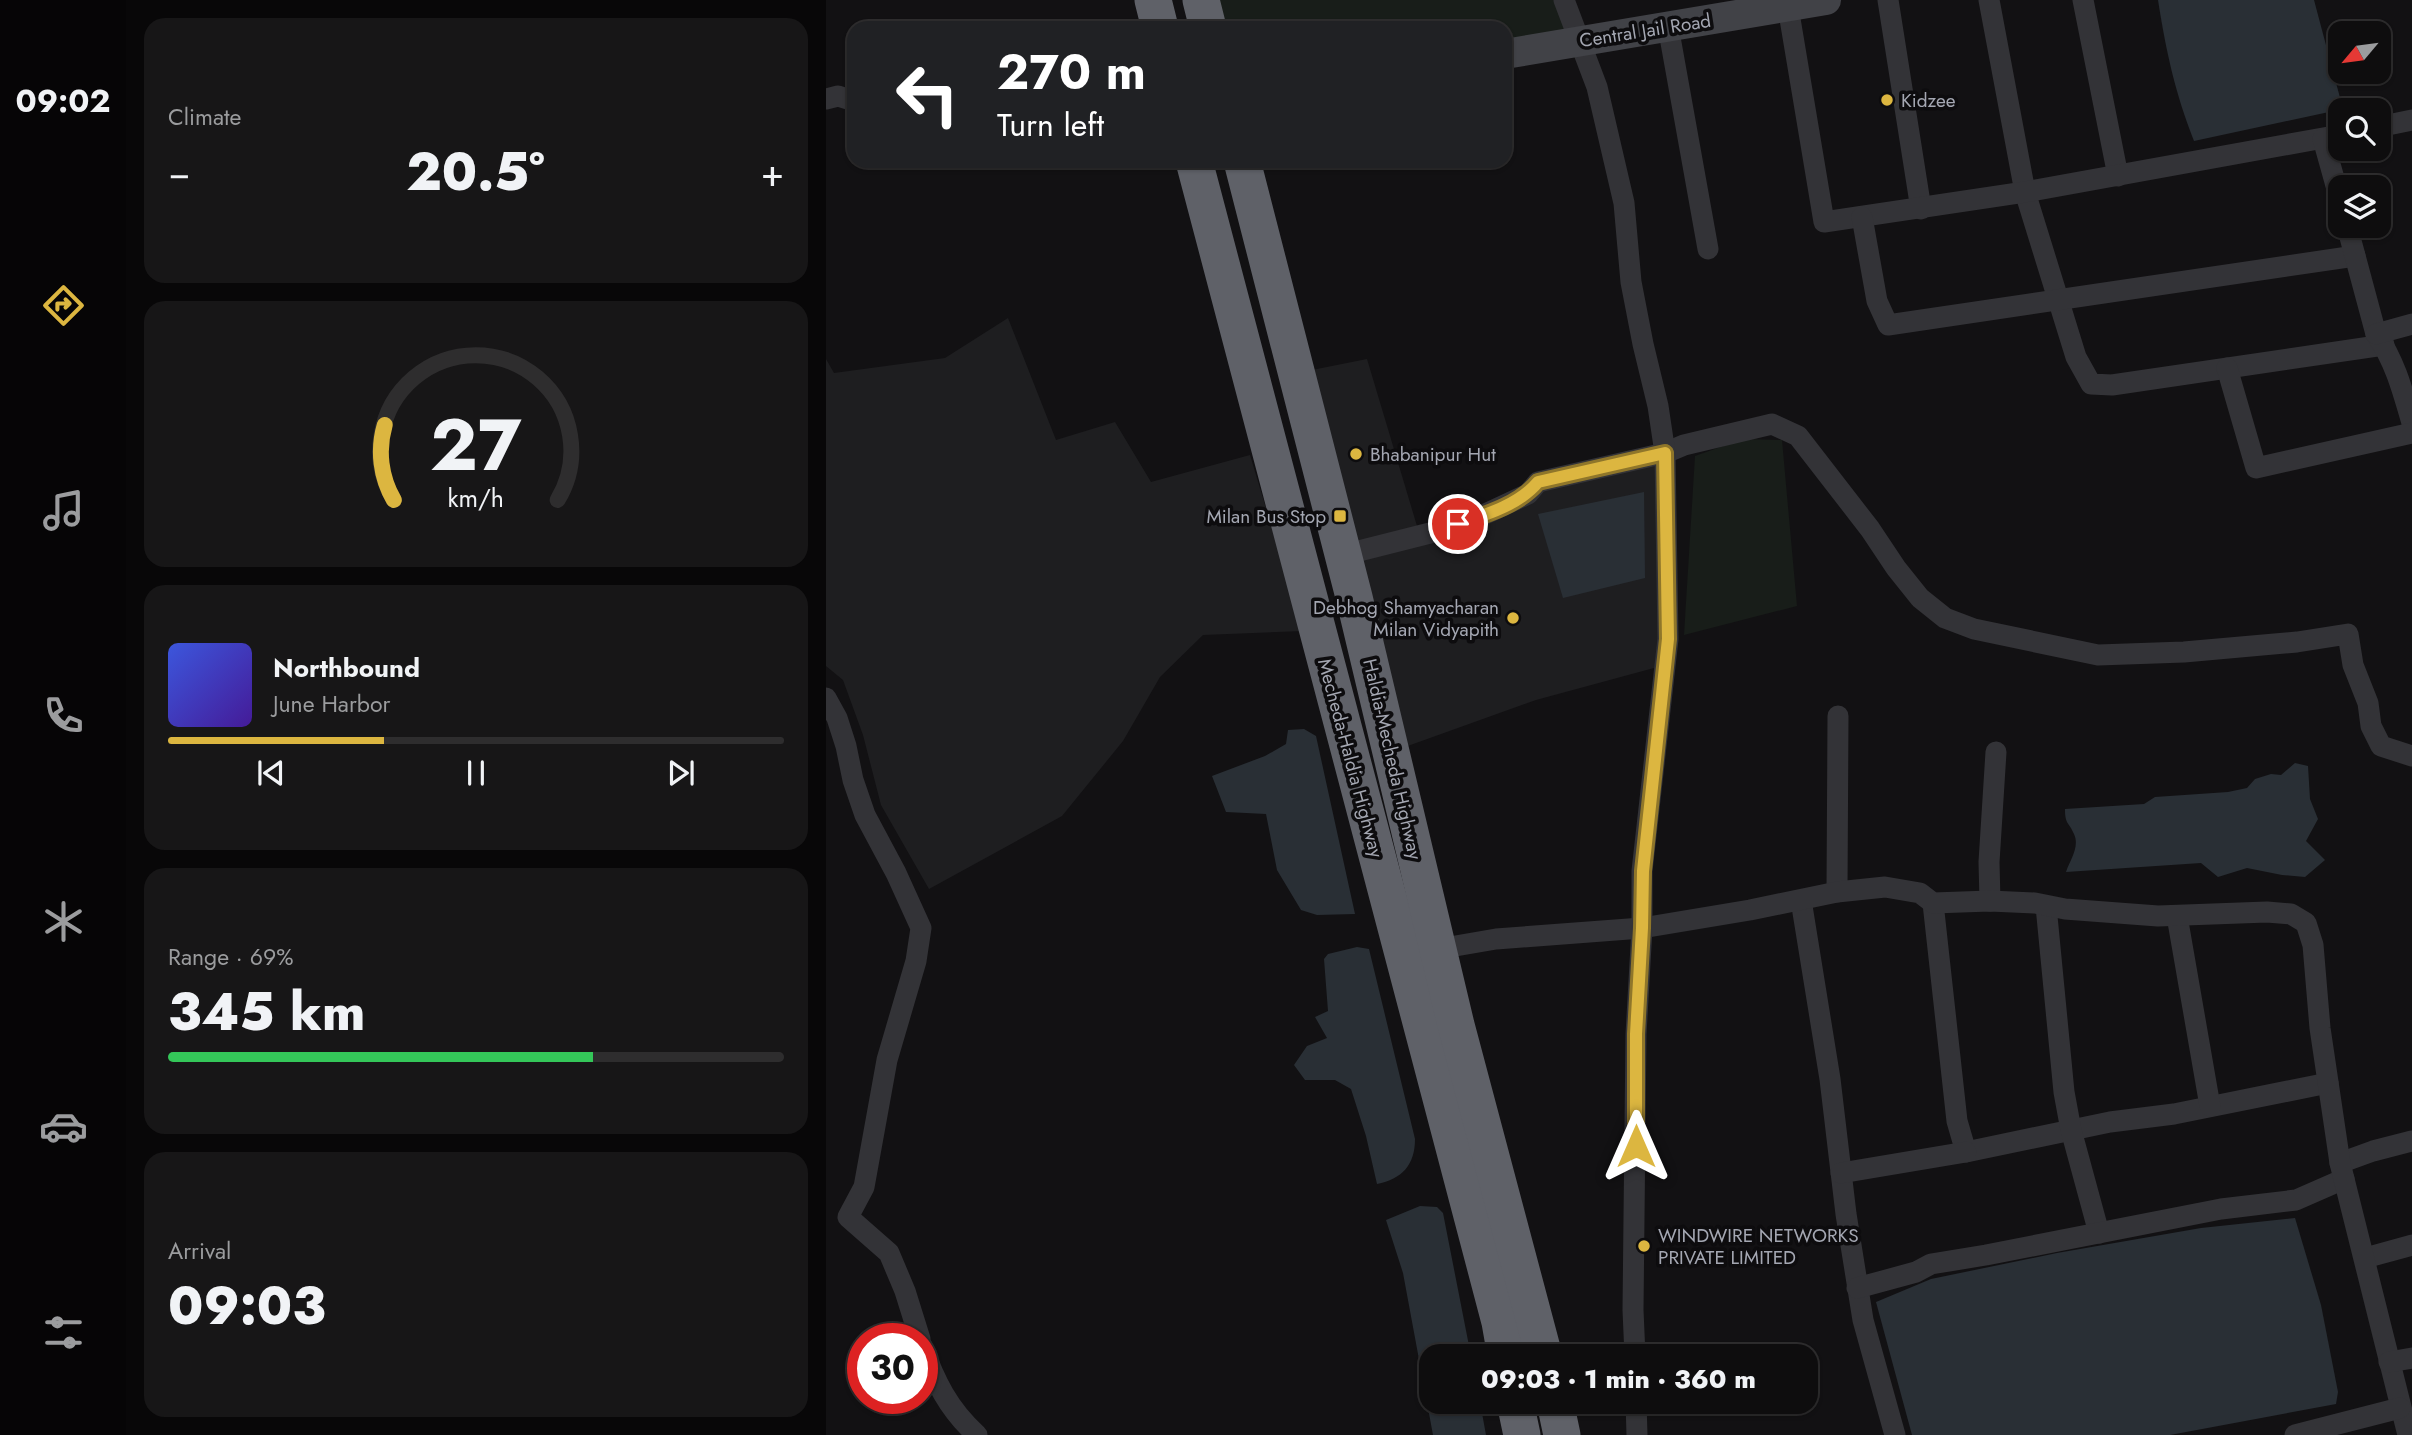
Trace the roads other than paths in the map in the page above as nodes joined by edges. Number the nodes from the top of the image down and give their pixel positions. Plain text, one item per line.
1 (1153, 0) edge
2 (1201, 0) edge
3 (1564, 0) edge
4 (1826, 0) edge
5 (1888, 0) edge
6 (1989, 0) edge
7 (2083, 0) edge
8 (1788, 7) junction
9 (1158, 21) edge
10 (1206, 21) edge
11 (1668, 26) junction
12 (1578, 40) junction
13 (1512, 53) edge
14 (826, 99) edge
15 (847, 99) edge
16 (2412, 120) edge
17 (2391, 124) edge
18 (2328, 138) edge
19 (1196, 168) edge
20 (1244, 168) edge
21 (2118, 176) junction
22 (2025, 192) junction
23 (1921, 209) junction
24 (1862, 216) junction
25 (2350, 238) edge
26 (1708, 249) dead end
27 (2355, 256) junction
28 (2058, 299) junction
29 (2412, 324) edge
30 (2380, 340) junction
31 (2227, 368) junction
32 (2412, 423) edge
33 (2412, 433) edge
34 (1665, 453) junction
35 (1343, 555) junction
36 (826, 698) edge
37 (1838, 716) dead end
38 (1996, 752) dead end
39 (2412, 756) edge
40 (1837, 892) junction
41 (1801, 900) junction
42 (1990, 901) junction
43 (1933, 903) junction
44 (2046, 905) junction
45 (2177, 916) junction
46 (1642, 928) junction
47 (1438, 949) junction
48 (2328, 1083) junction
49 (2210, 1106) junction
50 (2071, 1130) junction
51 (2412, 1141) edge
52 (1966, 1152) junction
53 (2342, 1171) junction
54 (1841, 1173) junction
55 (2099, 1233) junction
56 (2412, 1245) edge
57 (2365, 1258) junction
58 (1857, 1288) junction
59 (915, 1323) edge
60 (1504, 1344) edge
61 (1541, 1344) edge
62 (1634, 1344) edge
63 (2412, 1358) edge
64 (2389, 1362) junction
65 (938, 1386) edge
66 (2400, 1408) junction
67 (1518, 1414) edge
68 (1558, 1414) edge
69 (1636, 1414) edge
70 (977, 1435) edge
71 (1522, 1435) edge
72 (1562, 1435) edge
73 (1637, 1435) edge
74 (1895, 1435) edge
75 (2295, 1435) edge
76 (2408, 1435) edge

1 - 9 highway
2 - 10 highway
3 - 12 street
4 - 8 street, Central Jail Road
5 - 23 street
6 - 22 street
7 - 21 street
8 - 11 street, Central Jail Road
8 - 24 street
11 - 12 street, Central Jail Road
11 - 26 street
12 - 13 street, Central Jail Road
12 - 34 street
14 - 15 street
16 - 17 street
18 - 21 street
19 - 60 highway, Mecheda-Haldia Highway
20 - 35 highway, Haldia-Mecheda Highway
21 - 22 street
22 - 23 street
22 - 28 street
23 - 24 street
24 - 28 street
25 - 27 street
27 - 28 street
27 - 30 street
28 - 31 street
29 - 30 street
30 - 31 street
30 - 32 street
31 - 33 street
34 - 35 street
34 - 39 street
34 - 46 street
35 - 47 highway, Haldia-Mecheda Highway
36 - 59 street
37 - 40 street
38 - 42 street
40 - 41 street
40 - 43 street
41 - 46 street
41 - 54 street
42 - 43 street
42 - 44 street
43 - 52 street
44 - 45 street
44 - 50 street
45 - 48 street
45 - 49 street
46 - 47 street
46 - 62 street
47 - 61 highway, Haldia-Mecheda Highway
48 - 49 street
48 - 53 street
49 - 50 street
50 - 52 street
50 - 55 street
51 - 53 street
52 - 54 street
53 - 55 street
53 - 57 street
54 - 58 street
55 - 58 street
56 - 57 street
57 - 64 street
58 - 74 street
63 - 64 street
64 - 66 street
65 - 70 street
66 - 75 street
66 - 76 street
67 - 71 highway
68 - 72 highway
69 - 73 street

